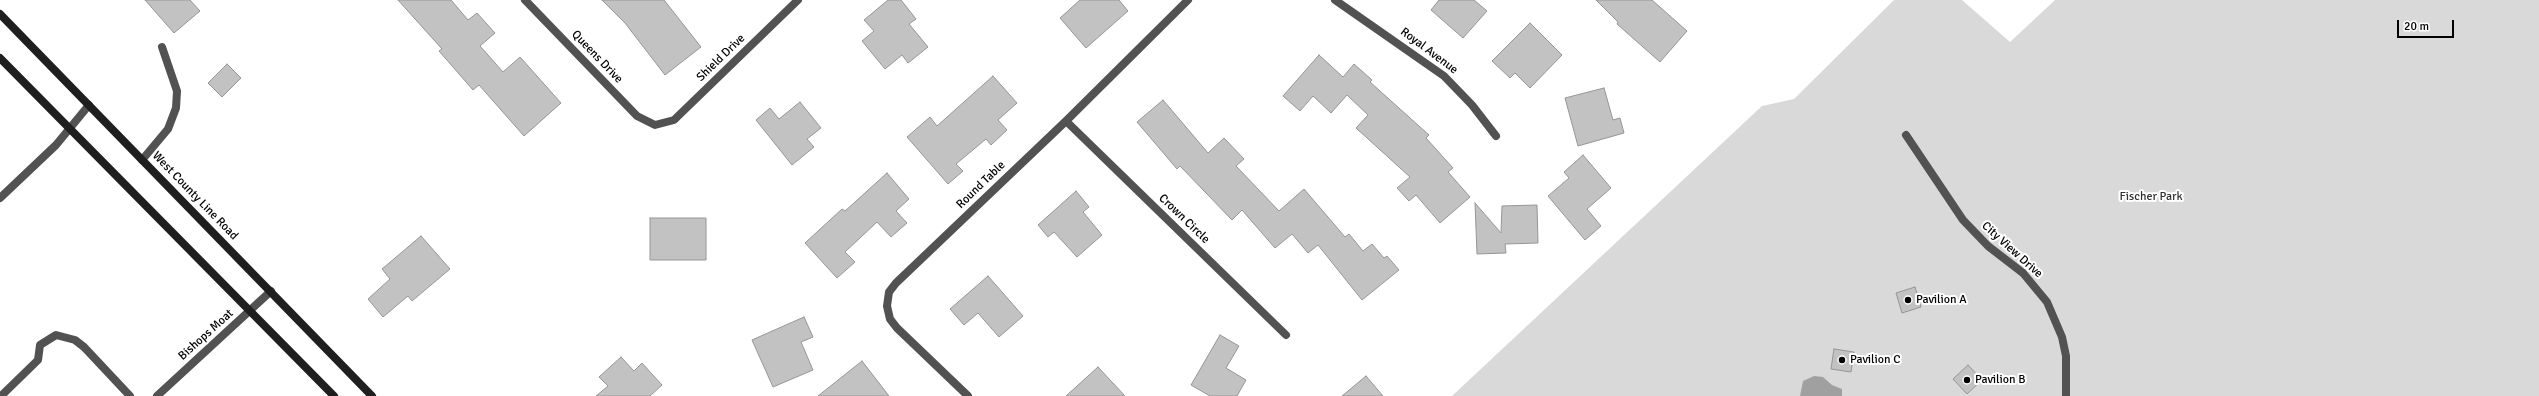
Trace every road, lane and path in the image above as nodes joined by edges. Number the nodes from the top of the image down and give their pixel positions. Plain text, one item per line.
1 (525, 0) edge
2 (798, 0) edge
3 (1188, 0) edge
4 (1335, 0) edge
5 (0, 14) edge
6 (162, 47) dead end
7 (0, 58) edge
8 (89, 105) junction
9 (1066, 121) junction
10 (655, 125) joint
11 (70, 128) junction
12 (1906, 135) dead end
13 (1496, 136) dead end
14 (142, 160) junction
15 (0, 198) edge
16 (271, 291) junction
17 (250, 312) junction
18 (1286, 335) dead end
19 (1, 396) edge
20 (130, 396) edge
21 (157, 396) edge
22 (334, 396) edge
23 (372, 396) edge
24 (968, 396) edge
25 (2066, 396) edge

1 - 10 street, Queens Drive
2 - 10 street, Shield Drive
3 - 9 street, Round Table
4 - 13 street, Royal Avenue
5 - 8 main road, West County Line Road
6 - 14 street
7 - 11 main road
8 - 11 street
8 - 14 main road, West County Line Road
9 - 18 street, Crown Circle
9 - 24 street, Round Table
11 - 15 street
11 - 17 main road
12 - 25 street, City View Drive
14 - 16 main road, West County Line Road
16 - 17 street, Bishops Moat
16 - 23 main road, West County Line Road
17 - 21 street, Bishops Moat
17 - 22 main road
19 - 20 street

